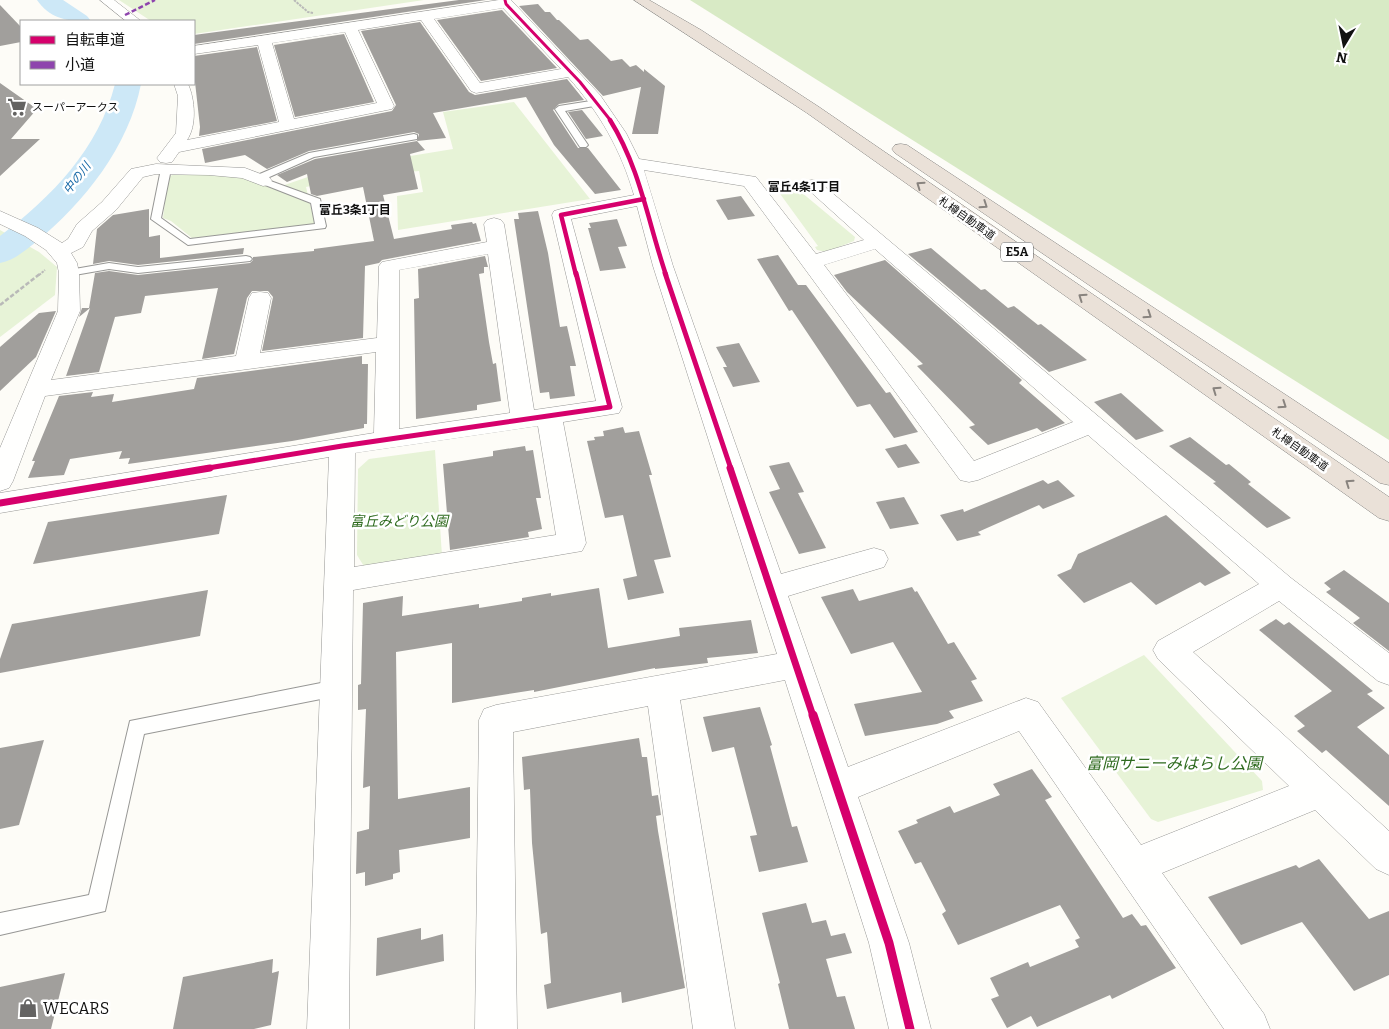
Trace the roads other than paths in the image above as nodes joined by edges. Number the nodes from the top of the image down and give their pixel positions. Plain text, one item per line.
1 (106, 0) edge
2 (640, 0) edge
3 (663, 0) edge
4 (506, 2) edge
5 (425, 16) junction
6 (133, 20) edge
7 (350, 27) junction
8 (264, 40) junction
9 (195, 50) edge
10 (570, 72) junction
11 (180, 85) edge
12 (597, 103) junction
13 (288, 126) junction
14 (414, 137) dead end
15 (583, 145) dead end
16 (173, 148) junction
17 (631, 163) junction
18 (161, 169) junction
19 (261, 180) junction
20 (812, 185) dead end
21 (644, 199) junction
22 (0, 217) edge
23 (494, 224) dead end
24 (879, 242) junction
25 (497, 246) junction
26 (58, 259) junction
27 (246, 259) dead end
28 (811, 262) junction
29 (260, 298) dead end
30 (387, 344) junction
31 (246, 363) junction
32 (35, 390) junction
33 (536, 418) junction
34 (1092, 424) junction
35 (386, 440) junction
36 (342, 446) junction
37 (1389, 476) edge
38 (0, 481) edge
39 (0, 503) edge
40 (1389, 511) edge
41 (874, 558) dead end
42 (339, 581) junction
43 (1281, 586) junction
44 (771, 588) junction
45 (796, 664) junction
46 (1389, 671) edge
47 (336, 688) junction
48 (662, 689) junction
49 (838, 788) junction
50 (1320, 791) junction
51 (1389, 856) edge
52 (1134, 866) junction
53 (0, 924) edge
54 (328, 1029) edge
55 (496, 1029) edge
56 (714, 1029) edge
57 (910, 1029) edge
58 (1249, 1029) edge

1 - 6 street
40 -> 2 highway, 札樽自動車道 / E5A
3 -> 37 highway, 札樽自動車道 / E5A
4 - 5 street
4 - 10 street
5 - 7 street
5 - 10 street
7 - 8 street
7 - 13 street
8 - 9 street
8 - 13 street
10 - 12 street
11 - 16 street
12 - 15 lane
12 - 17 street
13 - 16 street
14 - 19 lane
16 - 18 street
17 - 21 street
17 - 28 street
18 - 19 street
18 - 19 lane
18 - 26 street
20 - 24 street
21 - 33 street
21 - 44 street
22 - 26 street
23 - 25 street
24 - 28 street
24 - 34 street
25 - 30 street
25 - 33 street
26 - 27 lane
26 - 32 street
28 - 34 street
29 - 31 street
30 - 31 street
30 - 35 street
31 - 32 street
32 - 38 street
33 - 35 street
33 - 42 street
34 - 43 street
35 - 36 street
36 - 39 street
36 - 42 street
41 - 44 street
42 - 47 street
43 - 46 street
43 - 50 street
44 - 45 street
45 - 48 street
45 - 49 street
47 - 53 lane
47 - 54 street
48 - 55 street
48 - 56 street
49 - 52 street
49 - 57 street
50 - 51 street
50 - 52 street
52 - 58 street

